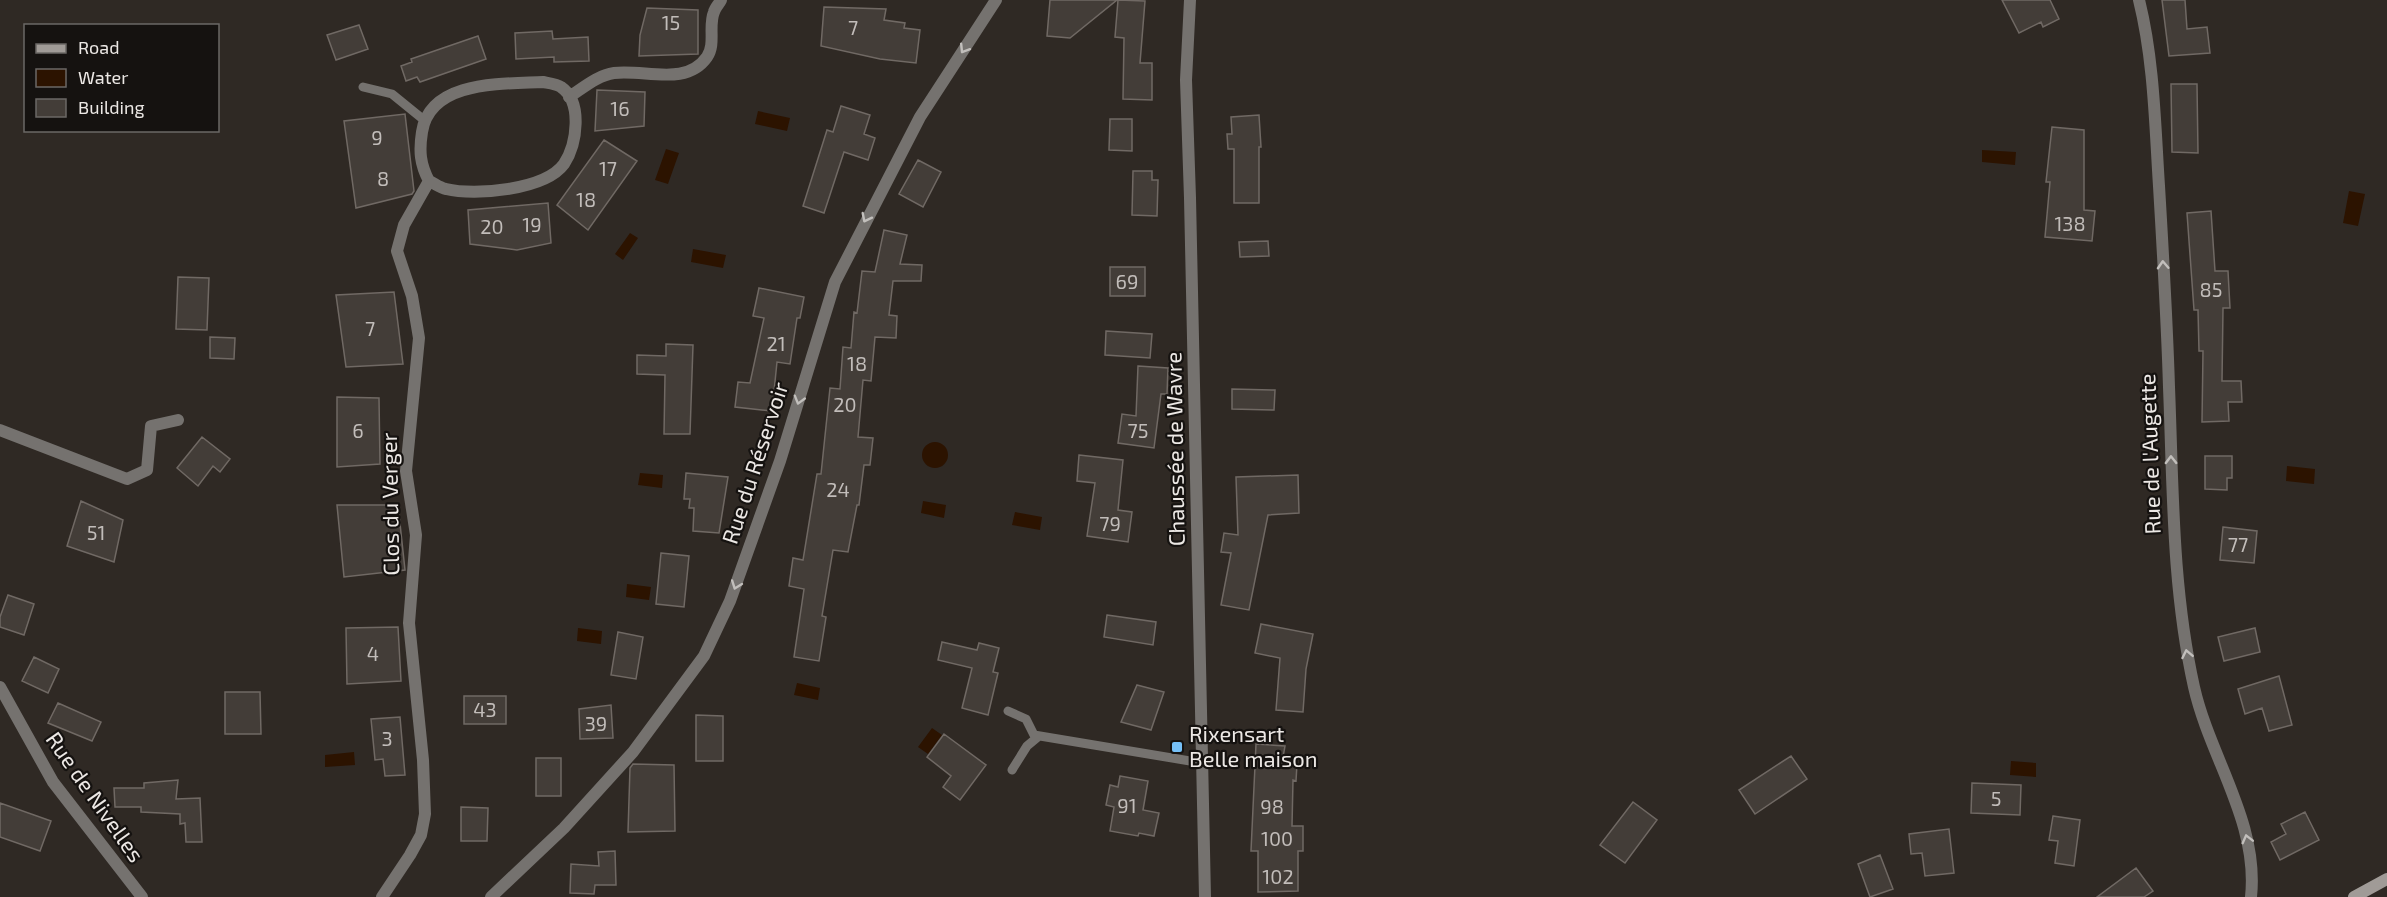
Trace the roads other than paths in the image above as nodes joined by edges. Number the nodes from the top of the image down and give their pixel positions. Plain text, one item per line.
1 (721, 0) edge
2 (996, 0) edge
3 (1190, 0) edge
4 (2139, 0) edge
5 (363, 87) dead end
6 (569, 97) junction
7 (424, 120) junction
8 (429, 181) junction
9 (177, 420) dead end
10 (0, 430) edge
11 (0, 687) edge
12 (0, 707) edge
13 (1008, 711) dead end
14 (17, 720) junction
15 (1039, 735) junction
16 (1202, 763) junction
17 (1012, 770) dead end
18 (2387, 879) edge
19 (142, 897) edge
20 (382, 897) edge
21 (491, 897) edge
22 (1204, 897) edge
23 (2251, 897) edge
24 (2354, 897) edge

1 - 6 street
2 -> 21 street, Rue du Réservoir
3 - 16 street, Chaussée de Wavre
23 -> 4 street, Rue de l'Augette
5 - 7 lane
6 - 7 street
6 - 8 street
7 - 8 street
8 - 20 street, Clos du Verger
9 - 10 street
11 - 14 street, Rue de Nivelles
12 - 14 street
13 - 15 lane
14 - 19 street, Rue de Nivelles
15 - 16 lane
15 - 17 lane
16 - 22 street, Chaussée de Wavre
18 - 24 main road

